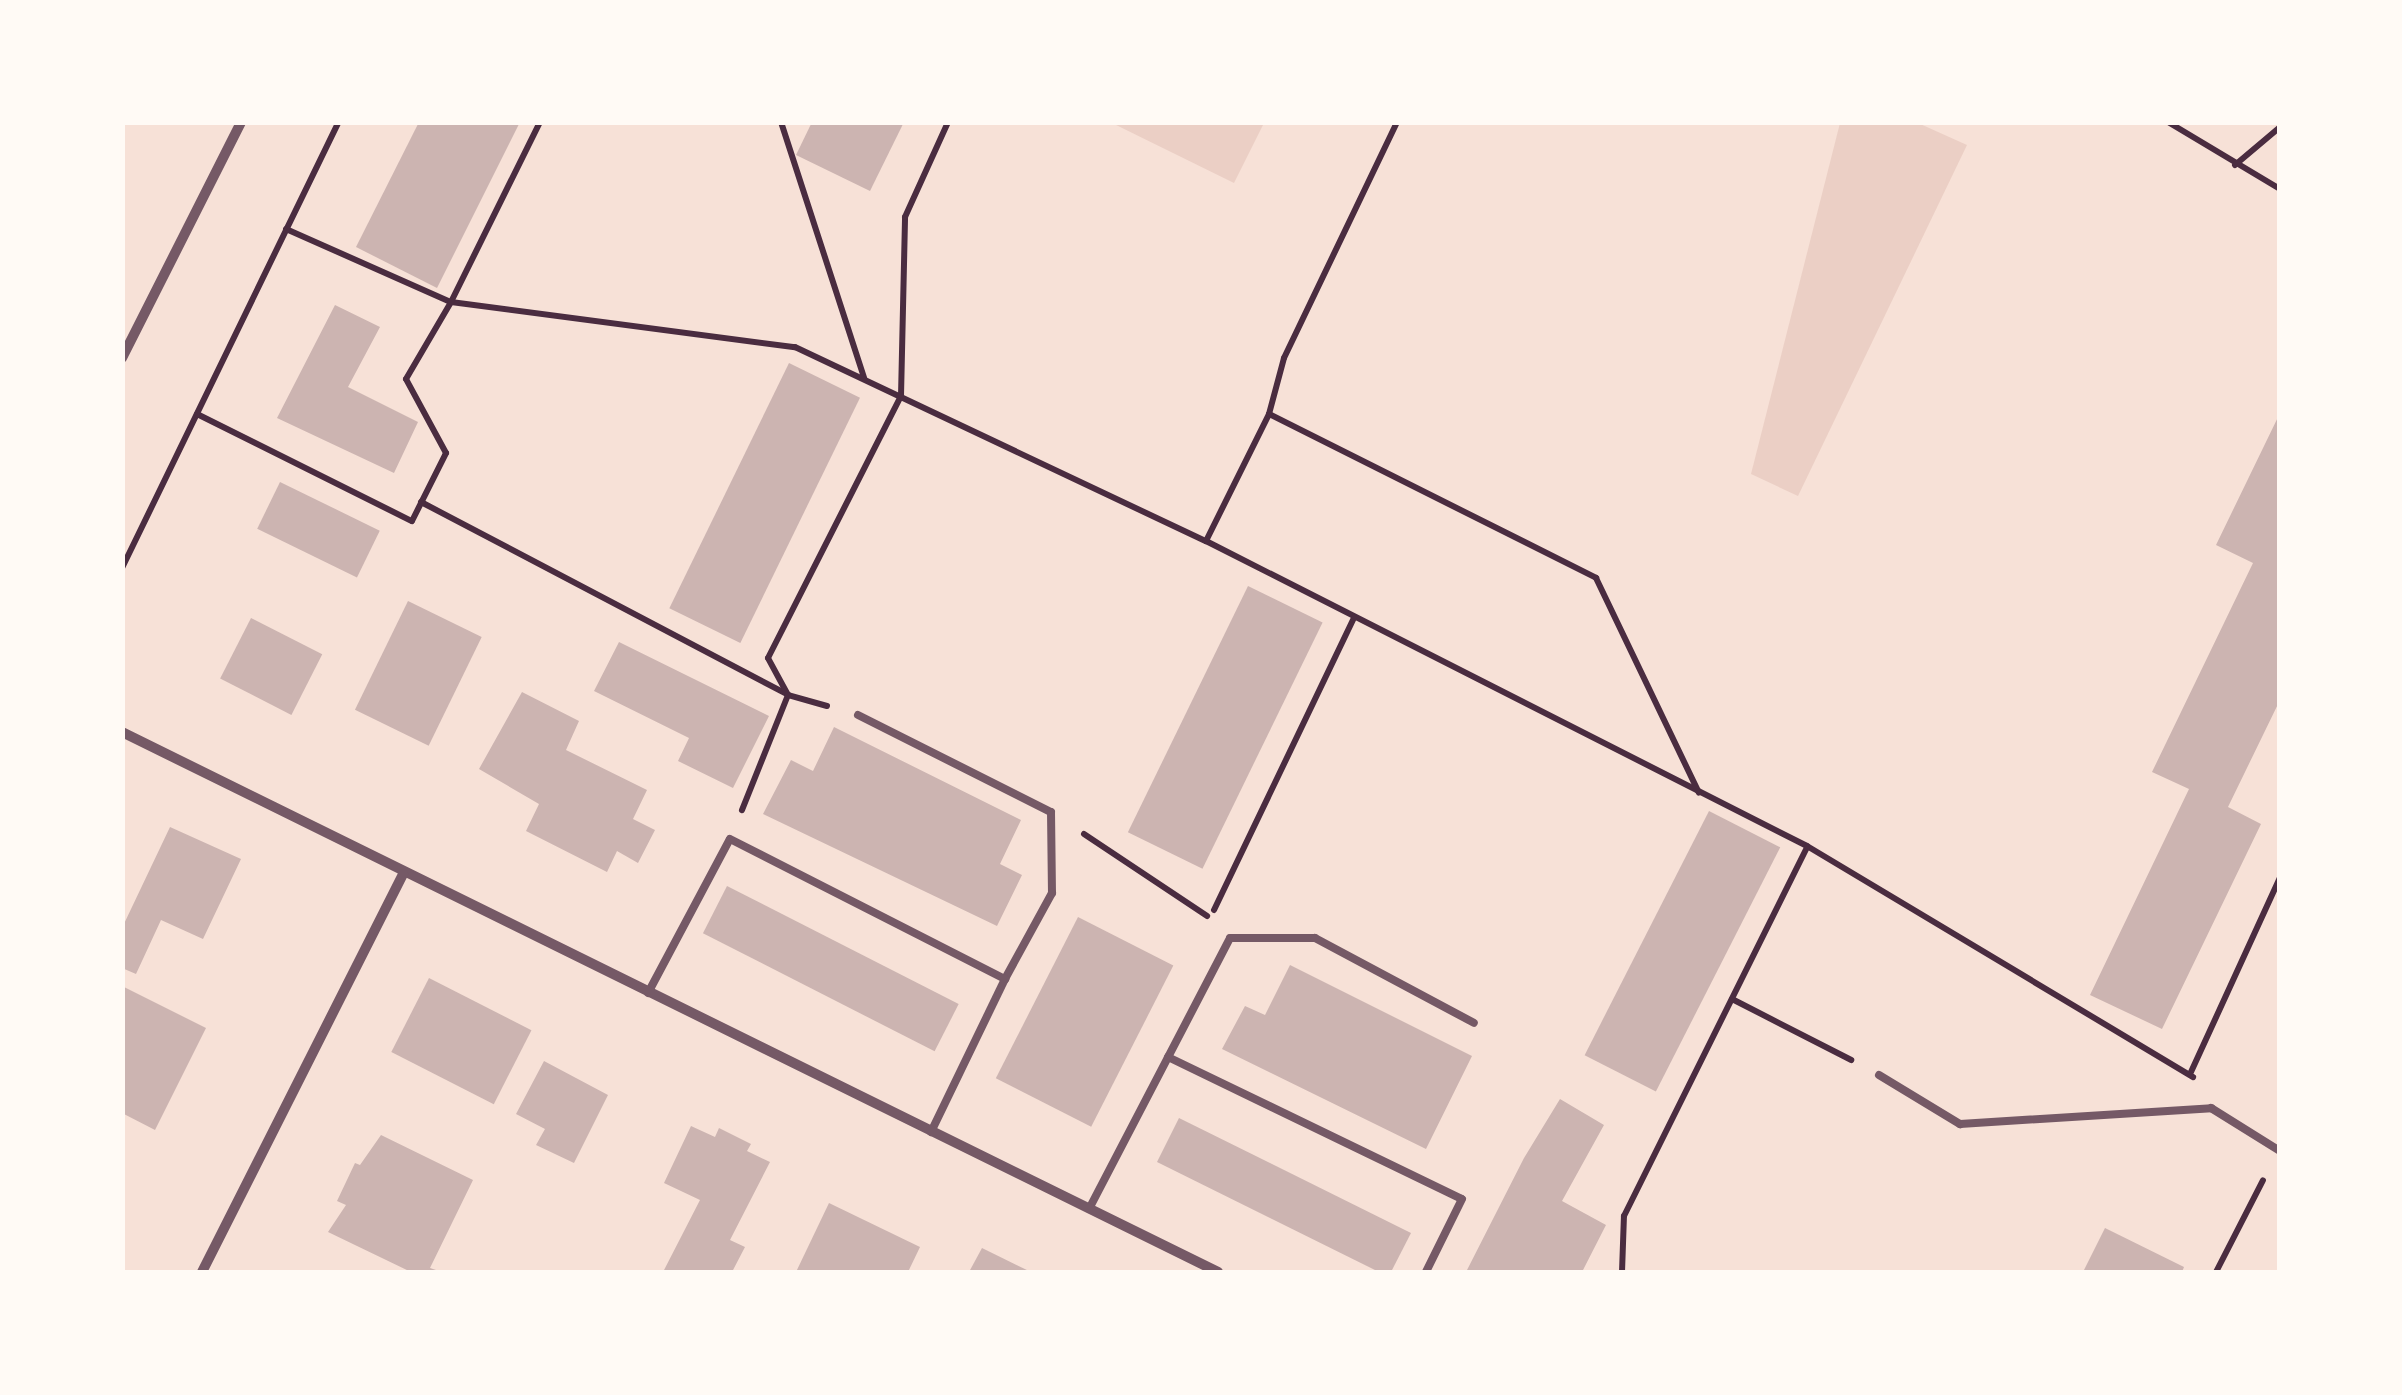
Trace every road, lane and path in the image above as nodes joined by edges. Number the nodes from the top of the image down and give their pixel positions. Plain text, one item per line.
1 (241, 122) edge
2 (339, 122) edge
3 (540, 122) edge
4 (781, 122) edge
5 (948, 122) edge
6 (1396, 122) edge
7 (2174, 124) edge
8 (2280, 127) edge
9 (2235, 165) junction
10 (2280, 189) edge
11 (286, 229) junction
12 (451, 302) junction
13 (122, 358) edge
14 (865, 379) junction
15 (901, 396) junction
16 (197, 414) junction
17 (1269, 414) junction
18 (422, 502) junction
19 (1206, 540) junction
20 (122, 568) edge
21 (1354, 618) junction
22 (788, 695) junction
23 (858, 716) joint
24 (122, 732) edge
25 (1700, 794) junction
26 (1050, 812) junction
27 (730, 839) junction
28 (1807, 846) junction
29 (403, 874) junction
30 (2280, 878) edge
31 (1005, 980) junction
32 (648, 993) junction
33 (1732, 999) junction
34 (1474, 1023) dead end
35 (1168, 1056) junction
36 (2191, 1072) junction
37 (1880, 1075) joint
38 (2211, 1108) junction
39 (931, 1132) junction
40 (2279, 1151) edge
41 (1089, 1209) junction
42 (202, 1272) edge
43 (1218, 1272) edge
44 (1426, 1272) edge
45 (1622, 1272) edge
46 (2216, 1272) edge

1 - 13 street
2 - 11 path
3 - 12 path
4 - 14 path
5 - 15 path
6 - 17 path
7 - 9 path
8 - 9 path
9 - 10 path
11 - 12 path
11 - 16 path
12 - 14 path
12 - 18 path
14 - 15 path
15 - 19 path
15 - 22 path
16 - 18 path
16 - 20 path
17 - 19 path
17 - 25 path
18 - 22 path
19 - 21 path
21 - 25 path
21 - 26 path
22 - 23 path
22 - 27 path
23 - 26 lane
24 - 29 street
25 - 28 path
26 - 31 lane
27 - 31 lane
27 - 32 lane
28 - 33 path
28 - 36 path
29 - 32 street
29 - 42 street
30 - 36 path
31 - 39 lane
32 - 39 street
33 - 37 path
33 - 45 path
34 - 35 lane
35 - 41 lane
35 - 44 lane
36 - 38 path
37 - 38 lane
38 - 40 lane
39 - 41 street
40 - 46 path
41 - 43 street

